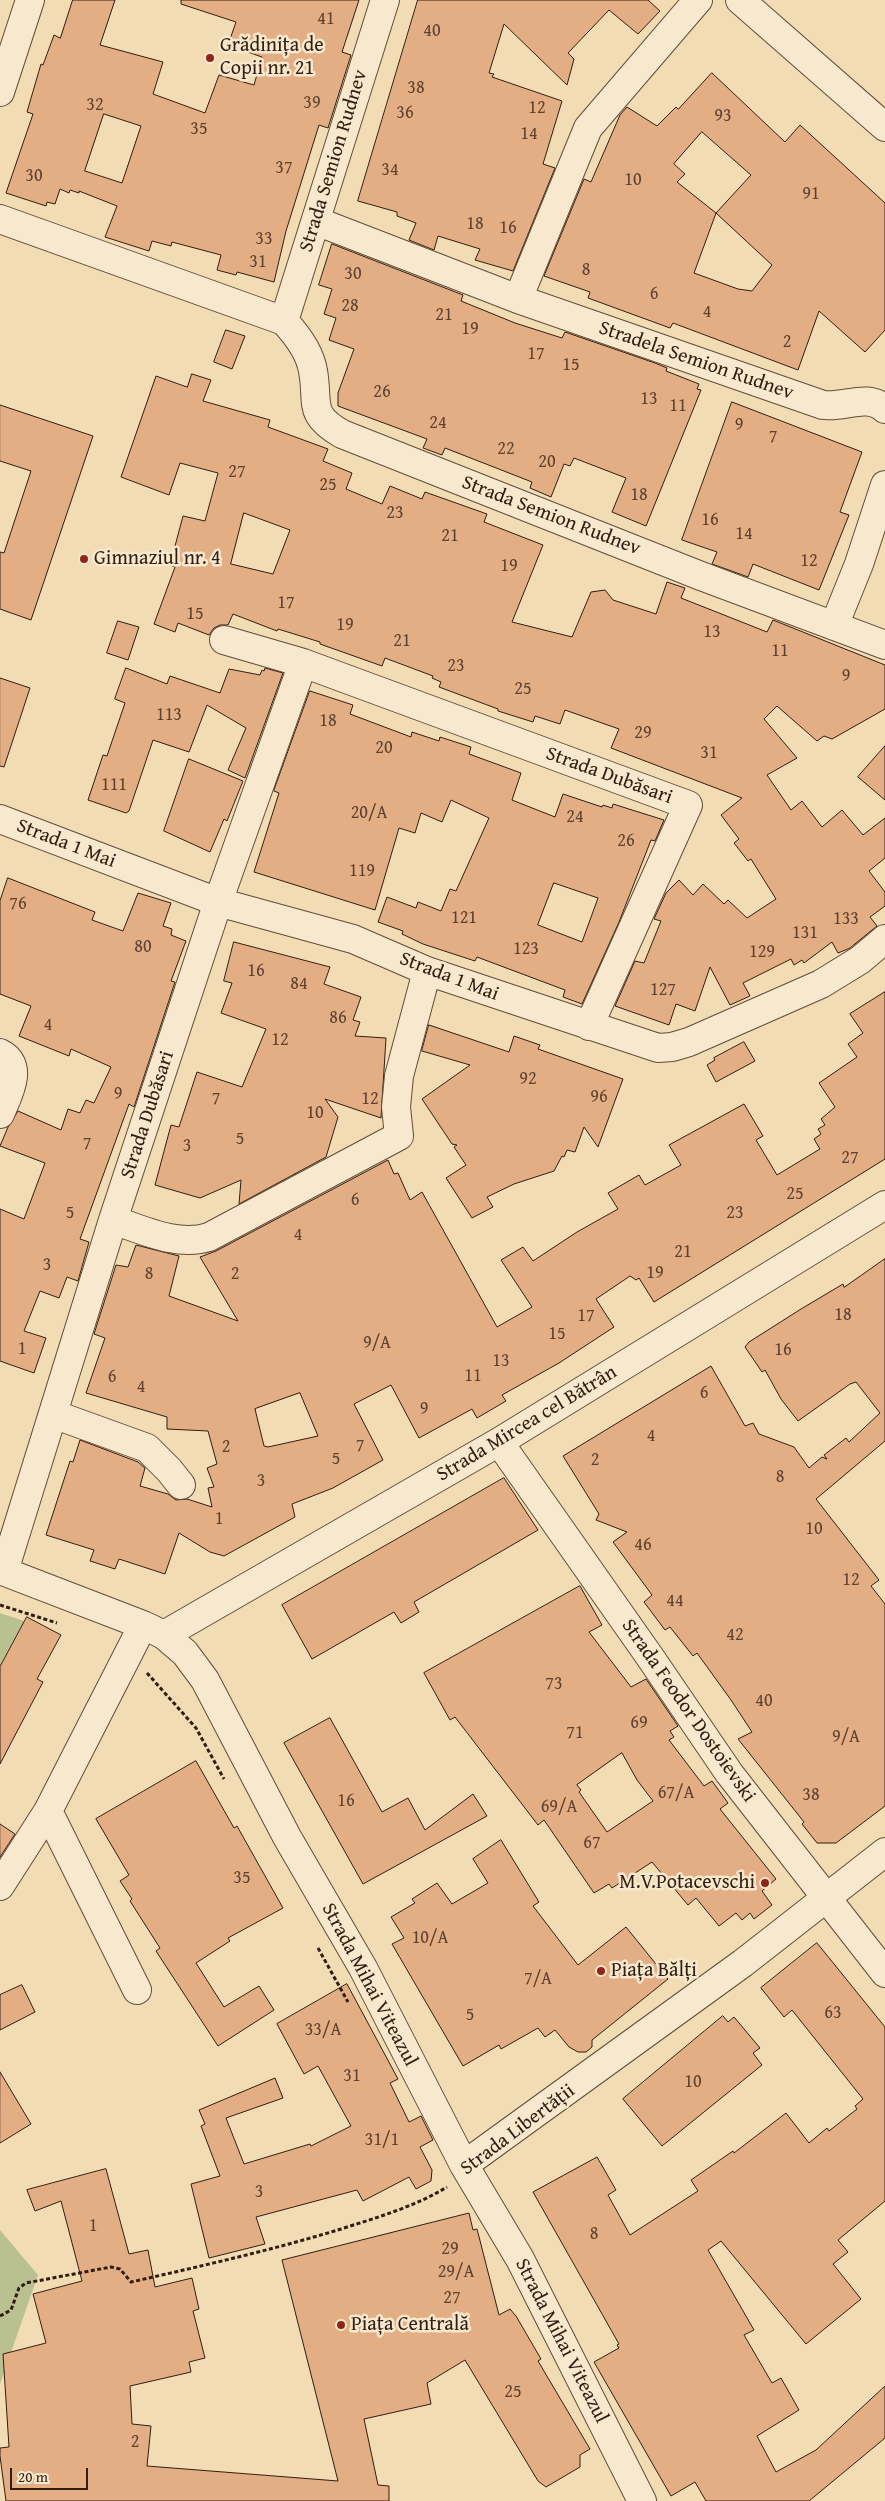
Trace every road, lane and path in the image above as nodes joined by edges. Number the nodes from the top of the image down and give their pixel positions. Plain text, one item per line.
1 (30, 0) edge
2 (384, 0) edge
3 (698, 0) edge
4 (740, 0) edge
5 (0, 92) edge
6 (885, 127) edge
7 (0, 219) edge
8 (316, 221) junction
9 (518, 298) junction
10 (284, 321) junction
11 (882, 400) edge
12 (885, 485) edge
13 (834, 626) junction
14 (224, 640) dead end
15 (885, 645) edge
16 (303, 663) junction
17 (0, 819) edge
18 (218, 902) junction
19 (885, 939) edge
20 (427, 971) junction
21 (589, 1026) junction
22 (0, 1053) edge
23 (0, 1114) edge
24 (885, 1206) edge
25 (113, 1220) junction
26 (53, 1414) junction
27 (499, 1442) junction
28 (181, 1486) dead end
29 (2, 1570) edge
30 (0, 1605) edge
31 (66, 1626) dead end
32 (154, 1630) junction
33 (140, 1665) dead end
34 (224, 1780) dead end
35 (48, 1811) junction
36 (885, 1852) edge
37 (0, 1886) edge
38 (826, 1900) junction
39 (315, 1944) dead end
40 (885, 1973) edge
41 (137, 1990) dead end
42 (349, 2004) dead end
43 (464, 2165) junction
44 (0, 2316) edge
45 (642, 2501) edge

1 - 5 street
2 - 8 street, Strada Semion Rudnev
3 - 9 street
4 - 6 street
7 - 10 street
8 - 9 street, Stradela Semion Rudnev
8 - 10 street, Strada Semion Rudnev
9 - 11 street, Stradela Semion Rudnev
10 - 13 street, Strada Semion Rudnev
12 - 13 street
13 - 15 street, Strada Semion Rudnev
14 - 16 street, Strada Dubăsari
16 - 18 street, Strada Dubăsari
16 - 21 street, Strada Dubăsari
17 - 18 street, Strada 1 Mai
18 - 20 street, Strada 1 Mai
18 - 25 street, Strada Dubăsari
19 - 21 street, Strada 1 Mai
20 - 21 street, Strada 1 Mai
20 - 25 street
22 - 23 street
24 - 27 street, Strada Mircea cel Bătrân
25 - 26 street, Strada Dubăsari
26 - 28 street
26 - 29 street, Strada Dubăsari
27 - 32 street, Strada Mircea cel Bătrân
27 - 38 street, Strada Fеodor Dostoievski
29 - 32 street, Strada Mihai Viteazul
30 - 31 path
32 - 35 street
32 - 43 street, Strada Mihai Viteazul
33 - 34 path
35 - 37 street
35 - 41 street
36 - 38 street, Strada Libertății
38 - 40 street, Strada Fеodor Dostoievski
38 - 43 street, Strada Libertății
39 - 42 path
43 - 44 path, Strada Libertății
43 - 45 street, Strada Mihai Viteazul

